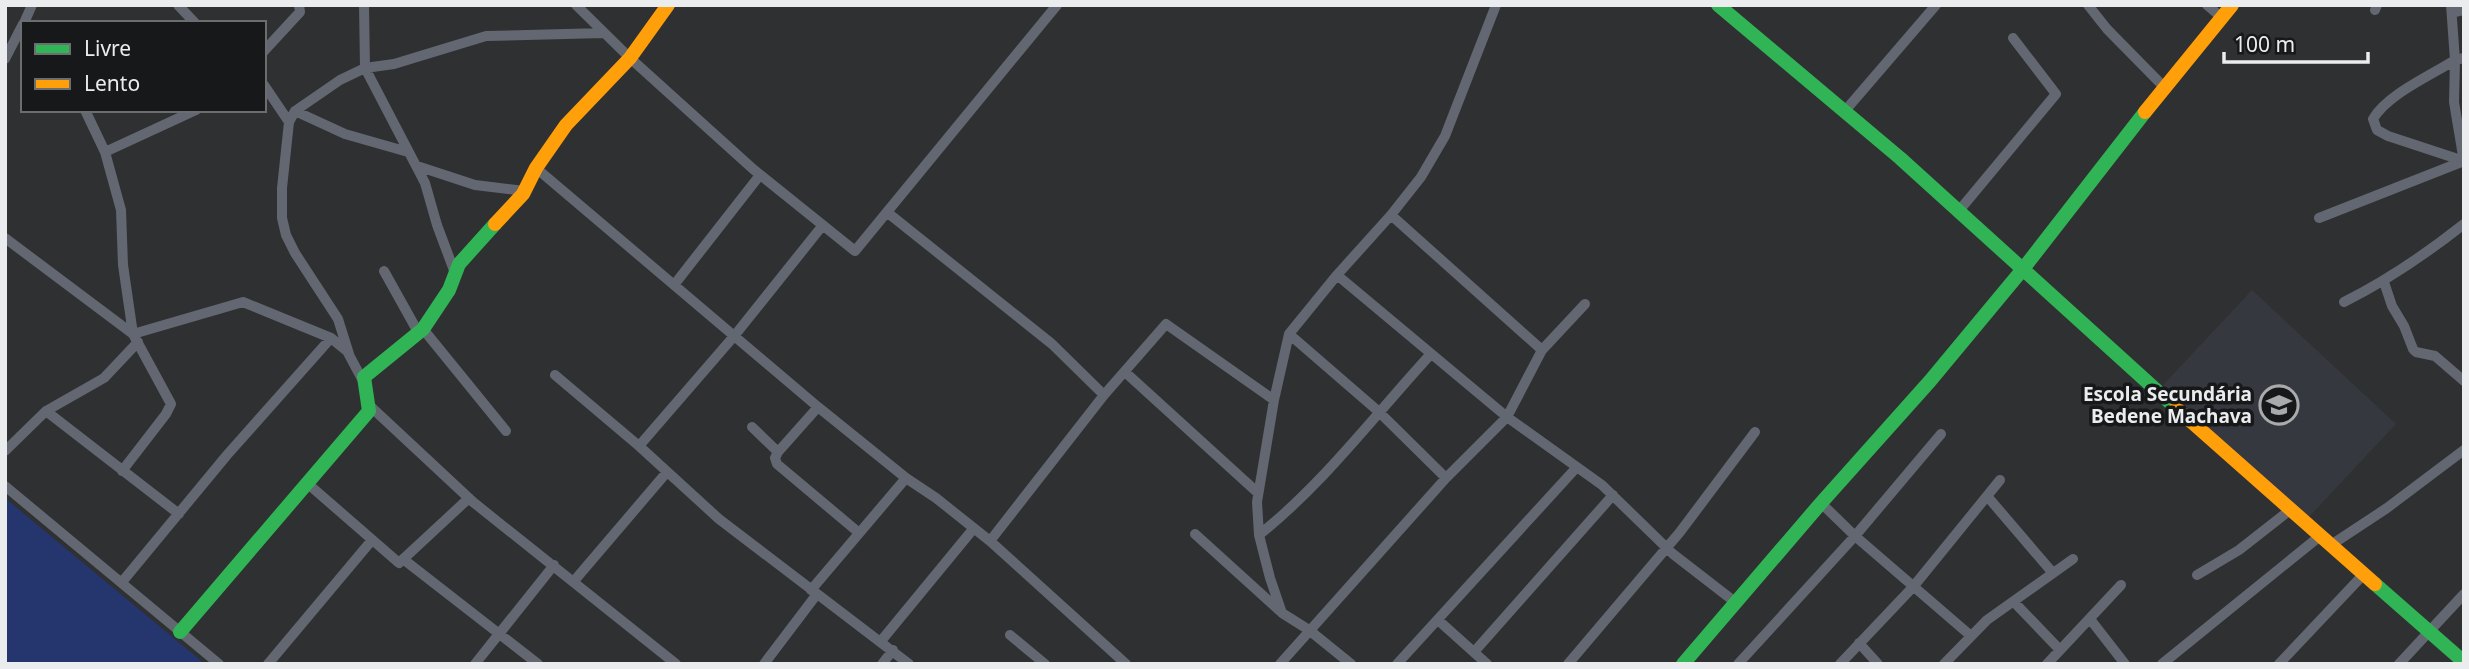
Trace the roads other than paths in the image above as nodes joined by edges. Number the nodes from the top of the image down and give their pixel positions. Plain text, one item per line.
1 (32, 5) edge
2 (178, 5) edge
3 (299, 5) edge
4 (365, 5) edge
5 (576, 5) edge
6 (668, 5) edge
7 (1043, 5) edge
8 (1496, 5) edge
9 (1718, 5) edge
10 (1936, 5) edge
11 (2207, 5) edge
12 (2232, 5) edge
13 (2091, 6) edge
14 (1055, 9) edge
15 (2451, 9) edge
16 (2464, 10) edge
17 (2221, 17) junction
18 (24, 21) edge
19 (193, 21) edge
20 (604, 33) junction
21 (2013, 38) dead end
22 (19, 43) edge
23 (266, 49) edge
24 (629, 58) junction
25 (5, 59) edge
26 (2459, 59) edge
27 (365, 68) junction
28 (2164, 86) junction
29 (266, 88) edge
30 (295, 111) junction
31 (86, 112) edge
32 (192, 112) edge
33 (1844, 112) junction
34 (289, 122) junction
35 (105, 152) junction
36 (408, 152) junction
37 (2464, 161) edge
38 (417, 166) junction
39 (536, 168) junction
40 (760, 175) junction
41 (525, 191) junction
42 (1958, 212) junction
43 (888, 213) junction
44 (1391, 215) junction
45 (2319, 218) dead end
46 (2464, 224) edge
47 (823, 225) junction
48 (5, 238) edge
49 (2023, 269) junction
50 (384, 271) dead end
51 (454, 273) junction
52 (1336, 275) junction
53 (2384, 282) junction
54 (674, 285) junction
55 (2344, 302) dead end
56 (1585, 304) dead end
57 (421, 330) junction
58 (1289, 334) junction
59 (735, 335) junction
60 (135, 338) junction
61 (331, 338) junction
62 (1542, 350) junction
63 (349, 354) junction
64 (1430, 355) junction
65 (1125, 372) junction
66 (555, 375) dead end
67 (2464, 380) edge
68 (363, 381) junction
69 (1104, 395) junction
70 (1274, 400) junction
71 (370, 405) junction
72 (818, 407) junction
73 (46, 411) junction
74 (1378, 411) junction
75 (1507, 417) junction
76 (752, 427) dead end
77 (506, 431) dead end
78 (1755, 432) dead end
79 (1941, 433) dead end
80 (639, 446) junction
81 (2464, 450) edge
82 (5, 451) edge
83 (778, 452) junction
84 (1576, 468) junction
85 (122, 471) junction
86 (667, 472) junction
87 (906, 478) junction
88 (1447, 478) junction
89 (2000, 480) dead end
90 (306, 483) junction
91 (5, 486) edge
92 (1258, 493) junction
93 (1613, 495) junction
94 (1987, 496) junction
95 (469, 498) junction
96 (1821, 503) junction
97 (2290, 510) junction
98 (179, 514) junction
99 (974, 528) junction
100 (858, 532) junction
101 (1195, 534) dead end
102 (1259, 535) junction
103 (1855, 536) junction
104 (372, 540) junction
105 (990, 541) junction
106 (2325, 541) junction
107 (1667, 545) junction
108 (403, 559) junction
109 (2073, 559) dead end
110 (554, 565) junction
111 (2052, 572) junction
112 (2197, 575) dead end
113 (2363, 575) junction
114 (574, 581) junction
115 (122, 582) junction
116 (2121, 585) dead end
117 (1913, 587) junction
118 (814, 592) junction
119 (2464, 594) edge
120 (1735, 601) junction
121 (2218, 601) dead end
122 (2014, 602) junction
123 (2226, 612) junction
124 (1282, 613) junction
125 (2090, 619) junction
126 (1438, 620) junction
127 (1309, 630) junction
128 (180, 632) junction
129 (2430, 632) junction
130 (500, 635) junction
131 (1010, 635) dead end
132 (1971, 636) junction
133 (881, 641) junction
134 (1859, 643) junction
135 (892, 650) junction
136 (2060, 650) junction
137 (1474, 652) junction
138 (2464, 662) edge
139 (219, 664) edge
140 (268, 664) edge
141 (475, 664) edge
142 (538, 664) edge
143 (676, 664) edge
144 (764, 664) edge
145 (882, 664) edge
146 (909, 664) edge
147 (1045, 664) edge
148 (1126, 664) edge
149 (1280, 664) edge
150 (1351, 664) edge
151 (1397, 664) edge
152 (1487, 664) edge
153 (1568, 664) edge
154 (1683, 664) edge
155 (1738, 664) edge
156 (1840, 664) edge
157 (1878, 664) edge
158 (1944, 664) edge
159 (2047, 664) edge
160 (2125, 664) edge
161 (2162, 664) edge
162 (2279, 664) edge
163 (2399, 664) edge

1 - 18 street
2 - 19 street
3 - 23 street
4 - 27 street
5 - 20 street
6 - 24 street
7 - 14 street
8 - 44 street
9 - 33 street
10 - 33 street
11 - 17 street
12 - 17 street
13 - 28 street
14 - 43 street
15 - 16 street
15 - 26 street
17 - 28 street
20 - 24 street
20 - 27 street
21 - 42 street
22 - 25 street
24 - 39 street
24 - 40 street
26 - 37 street
26 - 37 street
27 - 30 street
27 - 36 street
28 - 49 street
29 - 34 street
30 - 34 street
30 - 36 street
31 - 35 street
32 - 35 street
33 - 42 street
34 - 63 street
35 - 60 street
36 - 38 street
37 - 45 street
38 - 41 street
38 - 51 street
39 - 41 street
39 - 54 street
40 - 47 street
40 - 54 street
41 - 51 street
42 - 49 street
43 - 47 street
43 - 69 street
44 - 52 street
44 - 62 street
46 - 53 street
47 - 59 street
48 - 60 street
49 - 96 street
49 - 97 street
50 - 57 street
51 - 57 street
52 - 58 street
52 - 64 street
53 - 55 street
53 - 67 street
54 - 59 street
56 - 62 street
57 - 68 street
57 - 77 street
58 - 70 street
58 - 74 street
59 - 72 street
59 - 80 street
60 - 61 street
60 - 73 street
60 - 85 street
61 - 63 street
61 - 98 street
62 - 75 street
63 - 68 street
64 - 74 street
64 - 75 street
65 - 69 street
65 - 70 street
65 - 92 street
66 - 80 street
68 - 71 street
69 - 105 street
70 - 92 street
71 - 90 street
71 - 95 street
72 - 83 street
72 - 87 street
73 - 82 street
73 - 85 street
74 - 88 street
74 - 102 street
75 - 84 street
75 - 88 street
76 - 83 street
78 - 107 street
79 - 103 street
80 - 86 street
81 - 106 street
83 - 100 street
84 - 93 street
84 - 126 street
85 - 98 street
86 - 114 street
86 - 118 street
87 - 99 street
87 - 100 street
88 - 127 street
89 - 94 street
90 - 104 street
90 - 128 street
91 - 115 street
92 - 102 street
93 - 107 street
93 - 137 street
94 - 111 street
94 - 117 street
95 - 108 street
95 - 110 street
96 - 103 street
96 - 120 street
97 - 106 street
97 - 112 street
98 - 115 street
99 - 105 street
99 - 133 street
100 - 118 street
101 - 124 street
102 - 124 street
103 - 117 street
103 - 155 street
104 - 108 street
104 - 140 street
105 - 148 street
106 - 113 street
106 - 123 street
107 - 120 street
107 - 153 street
108 - 130 street
109 - 111 street
110 - 114 street
110 - 130 street
111 - 122 street
113 - 129 street
113 - 162 street
114 - 143 street
115 - 128 street
116 - 125 street
117 - 132 street
117 - 134 street
118 - 133 street
118 - 144 street
119 - 129 street
120 - 154 street
121 - 123 street
122 - 132 street
122 - 136 street
123 - 161 street
124 - 127 street
125 - 136 street
125 - 160 street
126 - 137 street
126 - 151 street
127 - 149 street
127 - 150 street
128 - 139 street
129 - 138 street
129 - 163 street
130 - 141 street
130 - 142 street
131 - 147 street
132 - 158 street
133 - 135 street
134 - 156 street
134 - 157 street
135 - 145 street
135 - 146 street
136 - 159 street
137 - 152 street

